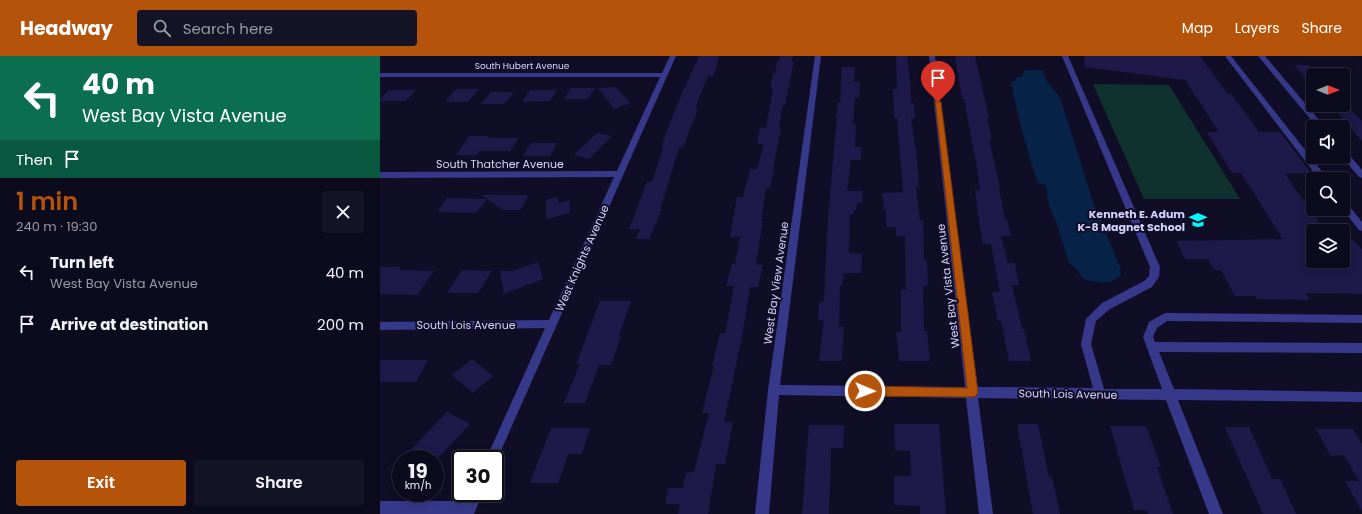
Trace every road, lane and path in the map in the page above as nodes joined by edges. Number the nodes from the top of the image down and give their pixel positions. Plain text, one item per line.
1 (673, 56) edge
2 (818, 56) edge
3 (932, 56) edge
4 (1065, 56) edge
5 (1228, 56) edge
6 (1261, 56) edge
7 (380, 75) edge
8 (664, 75) junction
9 (1315, 120) edge
10 (1350, 161) edge
11 (1319, 172) edge
12 (620, 174) junction
13 (380, 175) edge
14 (1362, 175) edge
15 (1350, 213) edge
16 (1362, 228) edge
17 (1362, 319) edge
18 (552, 324) junction
19 (380, 326) edge
20 (1152, 346) junction
21 (1362, 348) edge
22 (774, 390) junction
23 (972, 392) junction
24 (1100, 394) junction
25 (1171, 395) junction
26 (1362, 397) edge
27 (496, 450) edge
28 (380, 508) edge
29 (468, 511) edge
30 (762, 514) edge
31 (986, 514) edge
32 (1216, 514) edge

1 - 8 street, West Knights Avenue
2 - 22 street, West Bay View Avenue
3 - 23 street, West Bay Vista Avenue
4 - 24 street
5 - 11 street
6 - 9 street
7 - 8 street, South Hubert Avenue
8 - 12 street, West Knights Avenue
10 - 14 street
12 - 13 street, South Thatcher Avenue
12 - 18 street, West Knights Avenue
15 - 16 street
17 - 20 street
18 - 19 street, South Lois Avenue
18 - 27 street, West Knights Avenue
20 - 21 street
20 - 25 street
22 - 23 street, South Lois Avenue
22 - 30 street, West Bay View Avenue
23 - 24 street, South Lois Avenue
23 - 31 street, West Bay Vista Avenue
24 - 25 street, South Lois Avenue
25 - 26 street, South Lois Avenue
25 - 32 street
28 - 29 street

